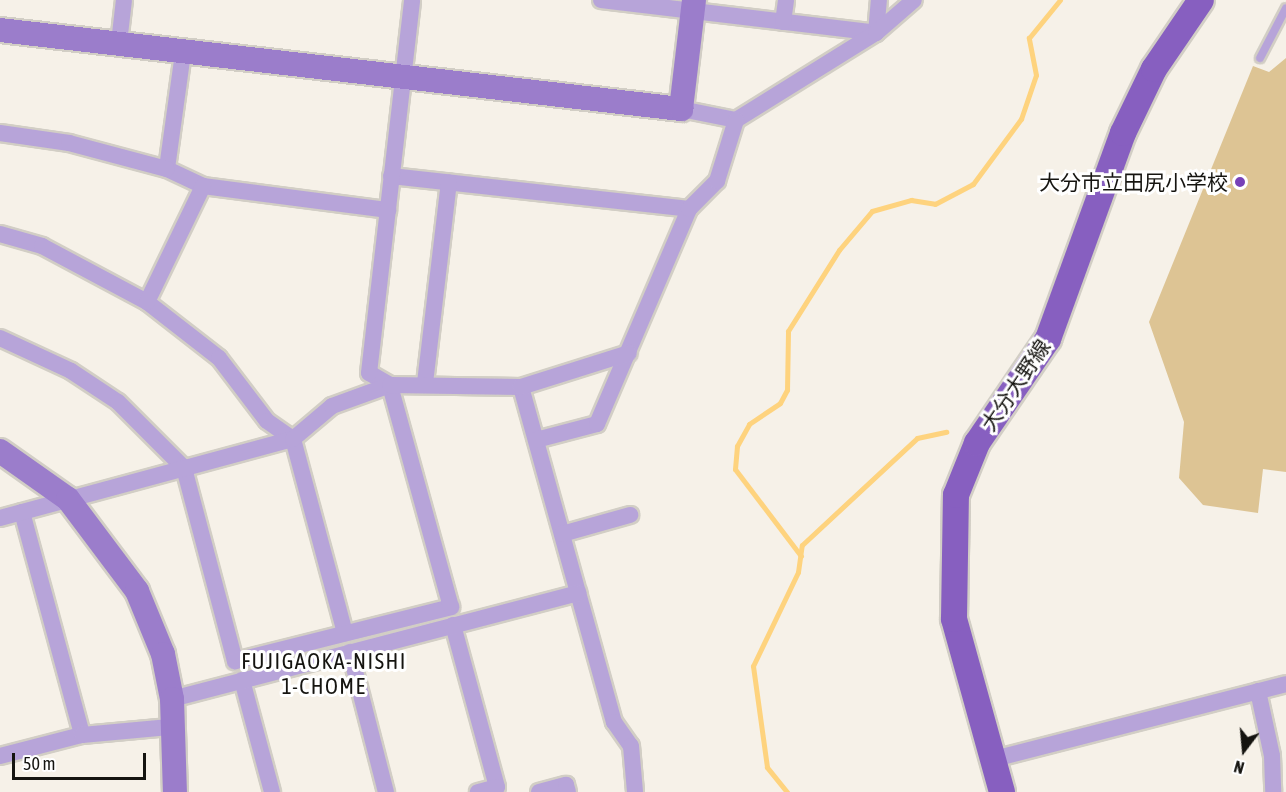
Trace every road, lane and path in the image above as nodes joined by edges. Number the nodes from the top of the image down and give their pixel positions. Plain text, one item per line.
1 (124, 0) edge
2 (412, 0) edge
3 (608, 0) edge
4 (786, 0) edge
5 (879, 0) edge
6 (914, 0) edge
7 (1200, 0) edge
8 (693, 5) edge
9 (1286, 8) edge
10 (783, 22) junction
11 (0, 30) edge
12 (876, 33) junction
13 (119, 43) junction
14 (183, 53) junction
15 (1260, 58) dead end
16 (403, 76) junction
17 (681, 110) junction
18 (736, 120) junction
19 (0, 133) edge
20 (167, 169) junction
21 (391, 176) junction
22 (449, 182) junction
23 (204, 186) junction
24 (689, 209) junction
25 (388, 210) junction
26 (0, 234) edge
27 (147, 302) junction
28 (0, 338) edge
29 (629, 353) junction
30 (425, 383) junction
31 (390, 385) junction
32 (521, 387) junction
33 (293, 439) junction
34 (536, 440) junction
35 (0, 451) edge
36 (184, 468) junction
37 (68, 500) junction
38 (22, 512) junction
39 (630, 515) dead end
40 (0, 518) edge
41 (562, 534) junction
42 (578, 593) junction
43 (453, 626) junction
44 (345, 633) junction
45 (350, 652) junction
46 (242, 680) junction
47 (1286, 684) edge
48 (1257, 690) junction
49 (172, 699) junction
50 (170, 727) junction
51 (82, 735) junction
52 (0, 756) edge
53 (994, 759) junction
54 (175, 792) edge
55 (272, 792) edge
56 (386, 792) edge
57 (478, 792) edge
58 (539, 792) edge
59 (568, 792) edge
60 (635, 792) edge
61 (1002, 792) edge
62 (1274, 792) edge

1 - 13 street
2 - 16 street
3 - 8 street
4 - 10 street
5 - 12 street
6 - 12 street
7 - 53 main road, 大分大野線
8 - 10 street
8 - 17 street
9 - 15 lane
10 - 12 street
11 - 13 street
12 - 18 street
13 - 14 street
14 - 16 street
14 - 20 street
16 - 17 street
16 - 21 street
17 - 18 street
18 - 24 street
19 - 20 street
20 - 23 street
21 - 22 street
21 - 25 street
22 - 24 street
22 - 30 street
23 - 25 street
23 - 27 street
24 - 29 street
25 - 31 street
26 - 27 street
27 - 33 street
28 - 36 street
29 - 32 street
29 - 34 street
30 - 31 street
30 - 32 street
31 - 33 street
31 - 44 street
32 - 34 street
33 - 36 street
33 - 44 street
34 - 41 street
35 - 37 street
36 - 37 street
36 - 44 street
37 - 38 street
37 - 49 street
38 - 40 street
38 - 51 street
39 - 41 street
41 - 42 street
42 - 43 street
42 - 60 street
43 - 45 street
43 - 57 street
45 - 46 street
45 - 56 street
46 - 49 street
46 - 55 street
47 - 48 street
48 - 53 street
48 - 62 street
49 - 50 street
50 - 51 street
50 - 54 street
51 - 52 street
53 - 61 main road, 大分大野線
58 - 59 street

